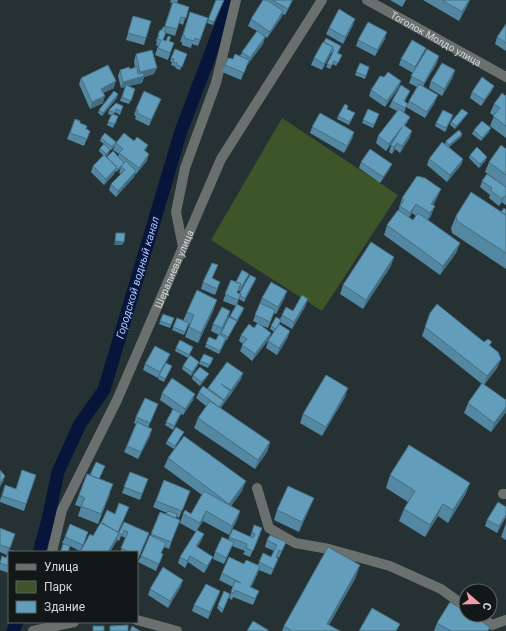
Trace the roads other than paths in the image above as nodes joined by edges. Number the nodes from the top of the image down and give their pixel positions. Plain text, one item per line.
1 (236, 0) edge
2 (322, 0) edge
3 (367, 0) edge
4 (506, 77) edge
5 (183, 247) junction
6 (257, 488) dead end
7 (52, 551) edge
8 (458, 601) edge
9 (138, 620) edge
10 (69, 623) edge
11 (33, 631) edge
12 (177, 631) edge

1 - 5 street
2 - 5 street, Шералиева улица
3 - 4 street, Тоголок Молдо улица
5 - 7 street, Шералиева улица
6 - 8 street
9 - 12 street
10 - 11 street

